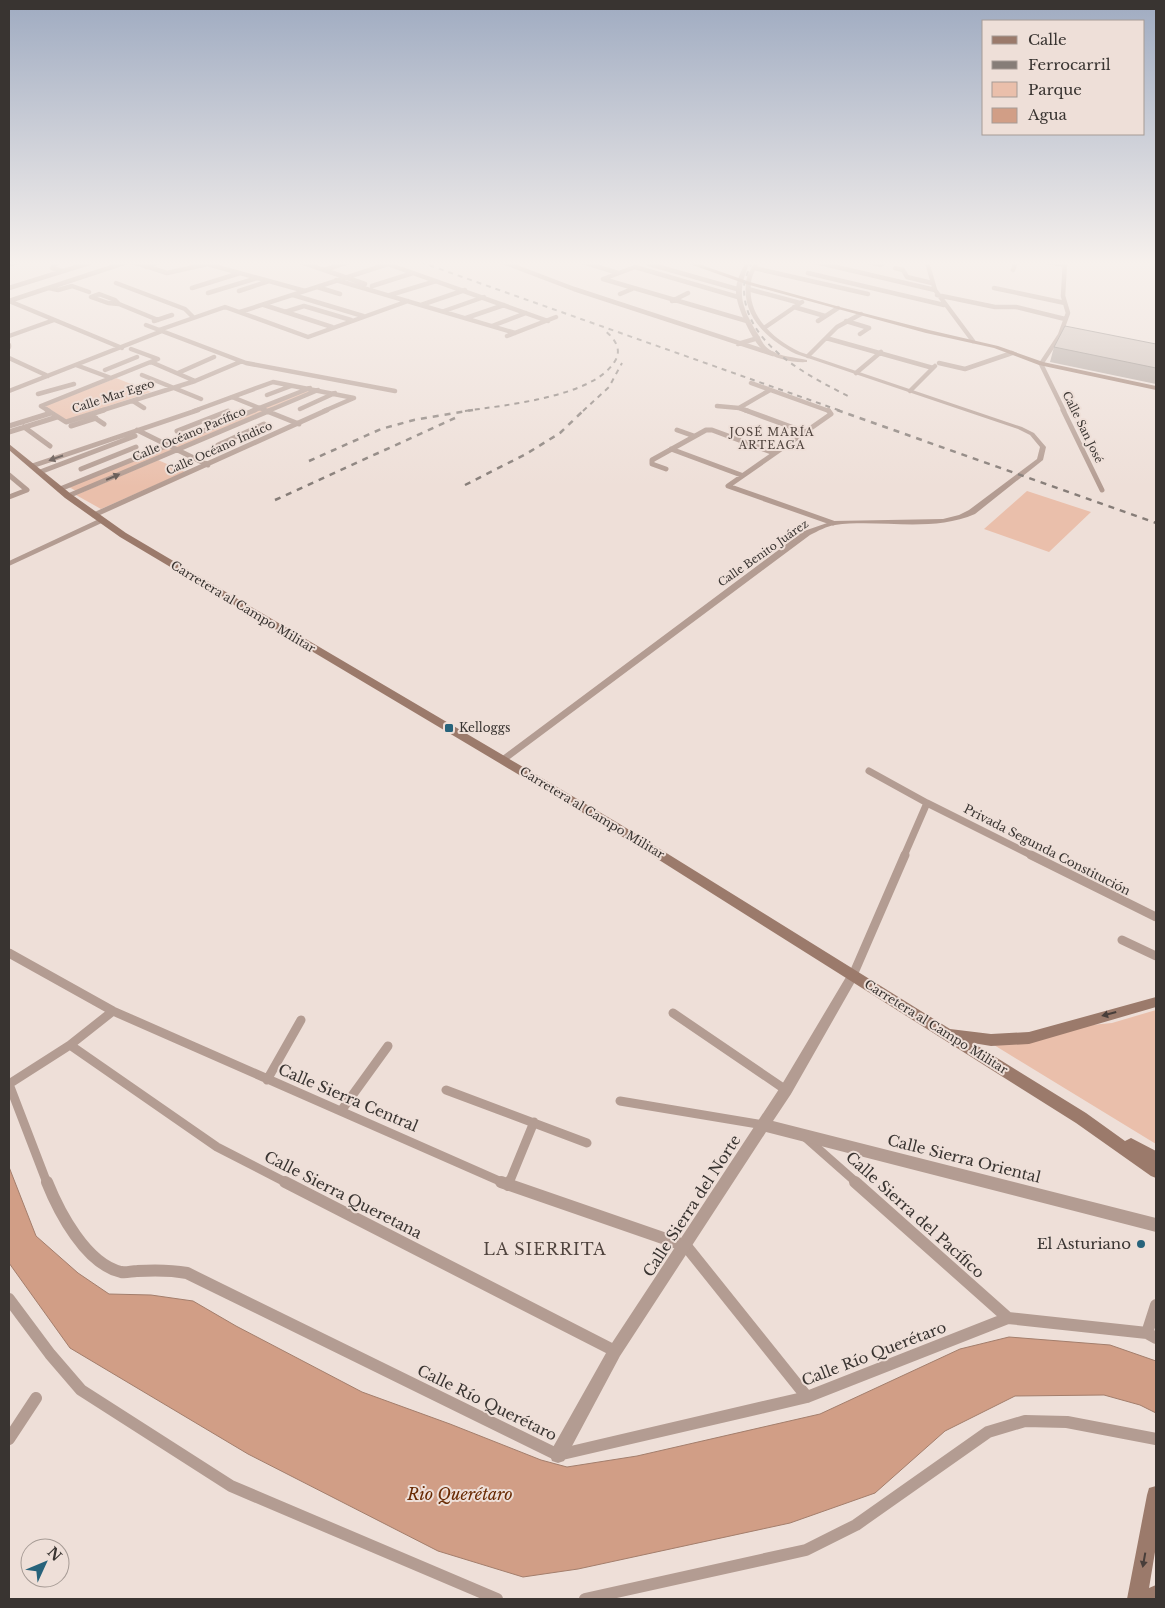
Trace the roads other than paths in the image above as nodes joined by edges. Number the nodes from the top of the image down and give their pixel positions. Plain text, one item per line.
1 (95, 337) edge
2 (146, 337) edge
3 (178, 337) edge
4 (717, 337) edge
5 (772, 337) edge
6 (957, 337) edge
7 (970, 337) edge
8 (1059, 337) edge
9 (758, 338) joint
10 (826, 338) joint
11 (973, 341) junction
12 (738, 344) junction
13 (122, 348) junction
14 (131, 349) dead end
15 (882, 352) junction
16 (1012, 353) junction
17 (773, 354) junction
18 (808, 356) junction
19 (136, 357) dead end
20 (214, 357) dead end
21 (9, 358) edge
22 (233, 359) junction
23 (150, 362) junction
24 (240, 362) junction
25 (1041, 364) junction
26 (76, 365) junction
27 (114, 366) junction
28 (840, 367) junction
29 (933, 368) junction
30 (105, 370) dead end
31 (128, 371) junction
32 (856, 372) junction
33 (178, 373) junction
34 (142, 375) dead end
35 (48, 376) junction
36 (111, 378) junction
37 (189, 378) junction
38 (195, 380) junction
39 (74, 384) dead end
40 (751, 384) dead end
41 (293, 385) junction
42 (67, 386) junction
43 (172, 388) junction
44 (310, 388) junction
45 (1156, 388) edge
46 (318, 390) junction
47 (770, 390) junction
48 (9, 391) edge
49 (79, 391) junction
50 (395, 391) dead end
51 (910, 391) junction
52 (335, 393) junction
53 (38, 394) dead end
54 (267, 395) dead end
55 (232, 397) junction
56 (201, 400) dead end
57 (133, 401) junction
58 (717, 406) dead end
59 (144, 408) dead end
60 (260, 408) junction
61 (739, 408) junction
62 (300, 409) dead end
63 (228, 411) dead end
64 (268, 411) junction
65 (51, 413) junction
66 (90, 415) junction
67 (57, 417) junction
68 (96, 418) junction
69 (203, 421) junction
70 (104, 424) dead end
71 (264, 424) dead end
72 (299, 424) junction
73 (9, 426) edge
74 (71, 426) dead end
75 (24, 427) junction
76 (152, 427) junction
77 (216, 427) junction
78 (137, 430) junction
79 (677, 430) dead end
80 (177, 431) dead end
81 (9, 432) edge
82 (805, 432) junction
83 (143, 433) junction
84 (239, 436) junction
85 (694, 436) junction
86 (256, 443) junction
87 (218, 445) dead end
88 (9, 446) edge
89 (50, 446) dead end
90 (170, 446) junction
91 (136, 447) dead end
92 (671, 449) junction
93 (178, 450) junction
94 (774, 453) junction
95 (110, 458) junction
96 (123, 464) junction
97 (208, 465) junction
98 (32, 466) junction
99 (81, 469) dead end
100 (666, 469) dead end
101 (40, 472) junction
102 (9, 475) edge
103 (742, 475) junction
104 (60, 489) junction
105 (1102, 490) dead end
106 (68, 496) junction
107 (9, 497) edge
108 (97, 518) junction
109 (834, 522) junction
110 (9, 558) edge
111 (9, 564) edge
112 (504, 760) junction
113 (870, 771) dead end
114 (927, 803) junction
115 (1156, 917) edge
116 (1122, 940) dead end
117 (9, 953) edge
118 (1156, 956) edge
119 (852, 975) junction
120 (1156, 1002) edge
121 (113, 1011) junction
122 (673, 1013) dead end
123 (301, 1020) dead end
124 (945, 1032) junction
125 (70, 1045) junction
126 (388, 1046) dead end
127 (267, 1080) junction
128 (9, 1084) edge
129 (446, 1090) dead end
130 (786, 1090) junction
131 (620, 1101) dead end
132 (341, 1111) junction
133 (1081, 1118) junction
134 (534, 1122) junction
135 (764, 1125) junction
136 (803, 1135) junction
137 (587, 1143) dead end
138 (1156, 1159) edge
139 (1156, 1171) edge
140 (508, 1185) junction
141 (1156, 1225) edge
142 (686, 1246) junction
143 (9, 1299) edge
144 (1156, 1306) edge
145 (1008, 1318) junction
146 (1152, 1335) edge
147 (615, 1352) junction
148 (807, 1397) junction
149 (36, 1398) dead end
150 (9, 1439) edge
151 (1156, 1439) edge
152 (558, 1455) junction
153 (1156, 1495) edge
154 (1156, 1595) edge
155 (497, 1599) edge
156 (585, 1599) edge
157 (1137, 1599) edge
158 (1156, 1599) edge

1 - 13 street
2 - 13 street
3 - 22 street
4 - 12 street
5 - 18 street
6 - 11 main road
7 - 11 street
8 - 25 street
9 - 12 street
9 - 17 street
10 - 15 street
10 - 18 street
11 - 16 main road
12 - 17 street
13 - 26 street
14 - 23 street
15 - 29 street
15 - 32 street
16 - 25 main road
16 - 29 street
17 - 28 street
18 - 28 street
19 - 27 street
20 - 33 street
21 - 35 street
22 - 24 street
22 - 37 street
23 - 31 street
23 - 33 street
24 - 38 street, Calle Mar Egeo
24 - 50 street
25 - 45 main road
25 - 105 street, Calle San José
26 - 35 street
26 - 36 street
27 - 30 street
27 - 31 street
28 - 32 street, Calle Benito Juárez
29 - 51 street
31 - 36 street
32 - 51 street, Calle Benito Juárez
33 - 37 street
34 - 43 street
35 - 48 street
36 - 49 street
37 - 38 street
38 - 43 street, Calle Mar Egeo
39 - 42 street
40 - 47 street
41 - 44 street
41 - 54 street
41 - 55 street
42 - 49 street
42 - 53 street
43 - 56 street
43 - 57 street, Calle Mar Egeo
44 - 46 street
44 - 60 street, Calle Océano Pacífico
46 - 52 street
46 - 64 street, Calle Océano Pacífico
47 - 61 street
47 - 82 street
49 - 65 street
51 - 109 street, Calle Benito Juárez
52 - 62 street
52 - 72 street, Calle Océano Índico
55 - 60 street
55 - 76 street
57 - 59 street
57 - 66 street, Calle Mar Egeo
58 - 61 street
60 - 64 street
60 - 77 street, Calle Océano Pacífico
61 - 82 street
63 - 69 street
64 - 72 street
64 - 93 street, Calle Océano Pacífico
65 - 67 street
65 - 73 street
66 - 67 street, Calle Mar Egeo
66 - 68 street
67 - 75 street
68 - 70 street
68 - 74 street
69 - 77 street
69 - 80 street
71 - 84 street
72 - 86 street, Calle Océano Índico
75 - 81 street
75 - 89 street
76 - 78 street
76 - 83 street
77 - 90 street, Calle Océano Pacífico
78 - 83 street
78 -> 98 street
79 - 85 street
82 - 94 street
83 - 90 street
83 - 101 street
84 - 86 street
84 - 87 street
85 - 92 street
85 - 94 street
86 - 97 street, Calle Océano Índico
88 - 98 main road, Carretera al Campo Militar
90 - 93 street
90 - 96 street, Calle Océano Pacífico
91 - 95 street
92 - 100 street
92 - 103 street
93 - 97 street
106 -> 93 street, Calle Océano Pacífico
94 - 103 street
95 - 96 street
95 - 99 street
96 - 104 street, Calle Océano Pacífico
97 - 108 street, Calle Océano Índico
98 - 101 main road, Carretera al Campo Militar
101 - 104 main road, Carretera al Campo Militar
102 - 107 street
103 - 109 street
104 - 106 main road, Carretera al Campo Militar
106 - 108 main road, Carretera al Campo Militar
108 - 110 street
108 - 111 street
108 - 112 main road, Carretera al Campo Militar
109 - 112 street, Calle Benito Juárez
112 - 119 main road, Carretera al Campo Militar
113 - 114 street, Privada Segunda Constitución
114 - 115 street, Privada Segunda Constitución
114 - 119 street
116 - 118 street
117 - 121 street, Calle Sierra Central
119 - 124 main road, Carretera al Campo Militar
119 - 130 street, Calle Sierra del Norte
120 -> 124 main road
121 - 125 street, Calle Río Querétaro
121 - 127 street, Calle Sierra Central
122 - 130 street
123 - 127 street
124 - 133 main road, Carretera al Campo Militar
125 - 128 street, Calle Río Querétaro
125 - 147 street, Calle Sierra Queretana
126 - 132 street
127 - 132 street, Calle Sierra Central
128 - 152 street, Calle Río Querétaro
129 - 134 street
130 - 135 street, Calle Sierra del Norte
131 - 135 street
132 - 140 street, Calle Sierra Central
133 - 138 main road, Carretera al Campo Militar
133 - 139 main road, Carretera al Campo Militar
134 - 137 street
134 - 140 street
135 - 136 street, Calle Sierra Oriental
135 - 142 street, Calle Sierra del Norte
136 - 141 street, Calle Sierra Oriental
136 - 145 street, Calle Sierra del Pacífico
140 - 142 street, Calle Sierra Central
142 - 147 street, Calle Sierra del Norte
142 - 148 street
143 - 155 street
144 - 146 street
145 - 146 street, Calle Río Querétaro
145 - 148 street, Calle Río Querétaro
147 - 152 street, Calle Sierra del Norte
148 - 152 street, Calle Río Querétaro
149 - 150 street
151 - 156 street
153 -> 157 main road
154 - 158 main road

